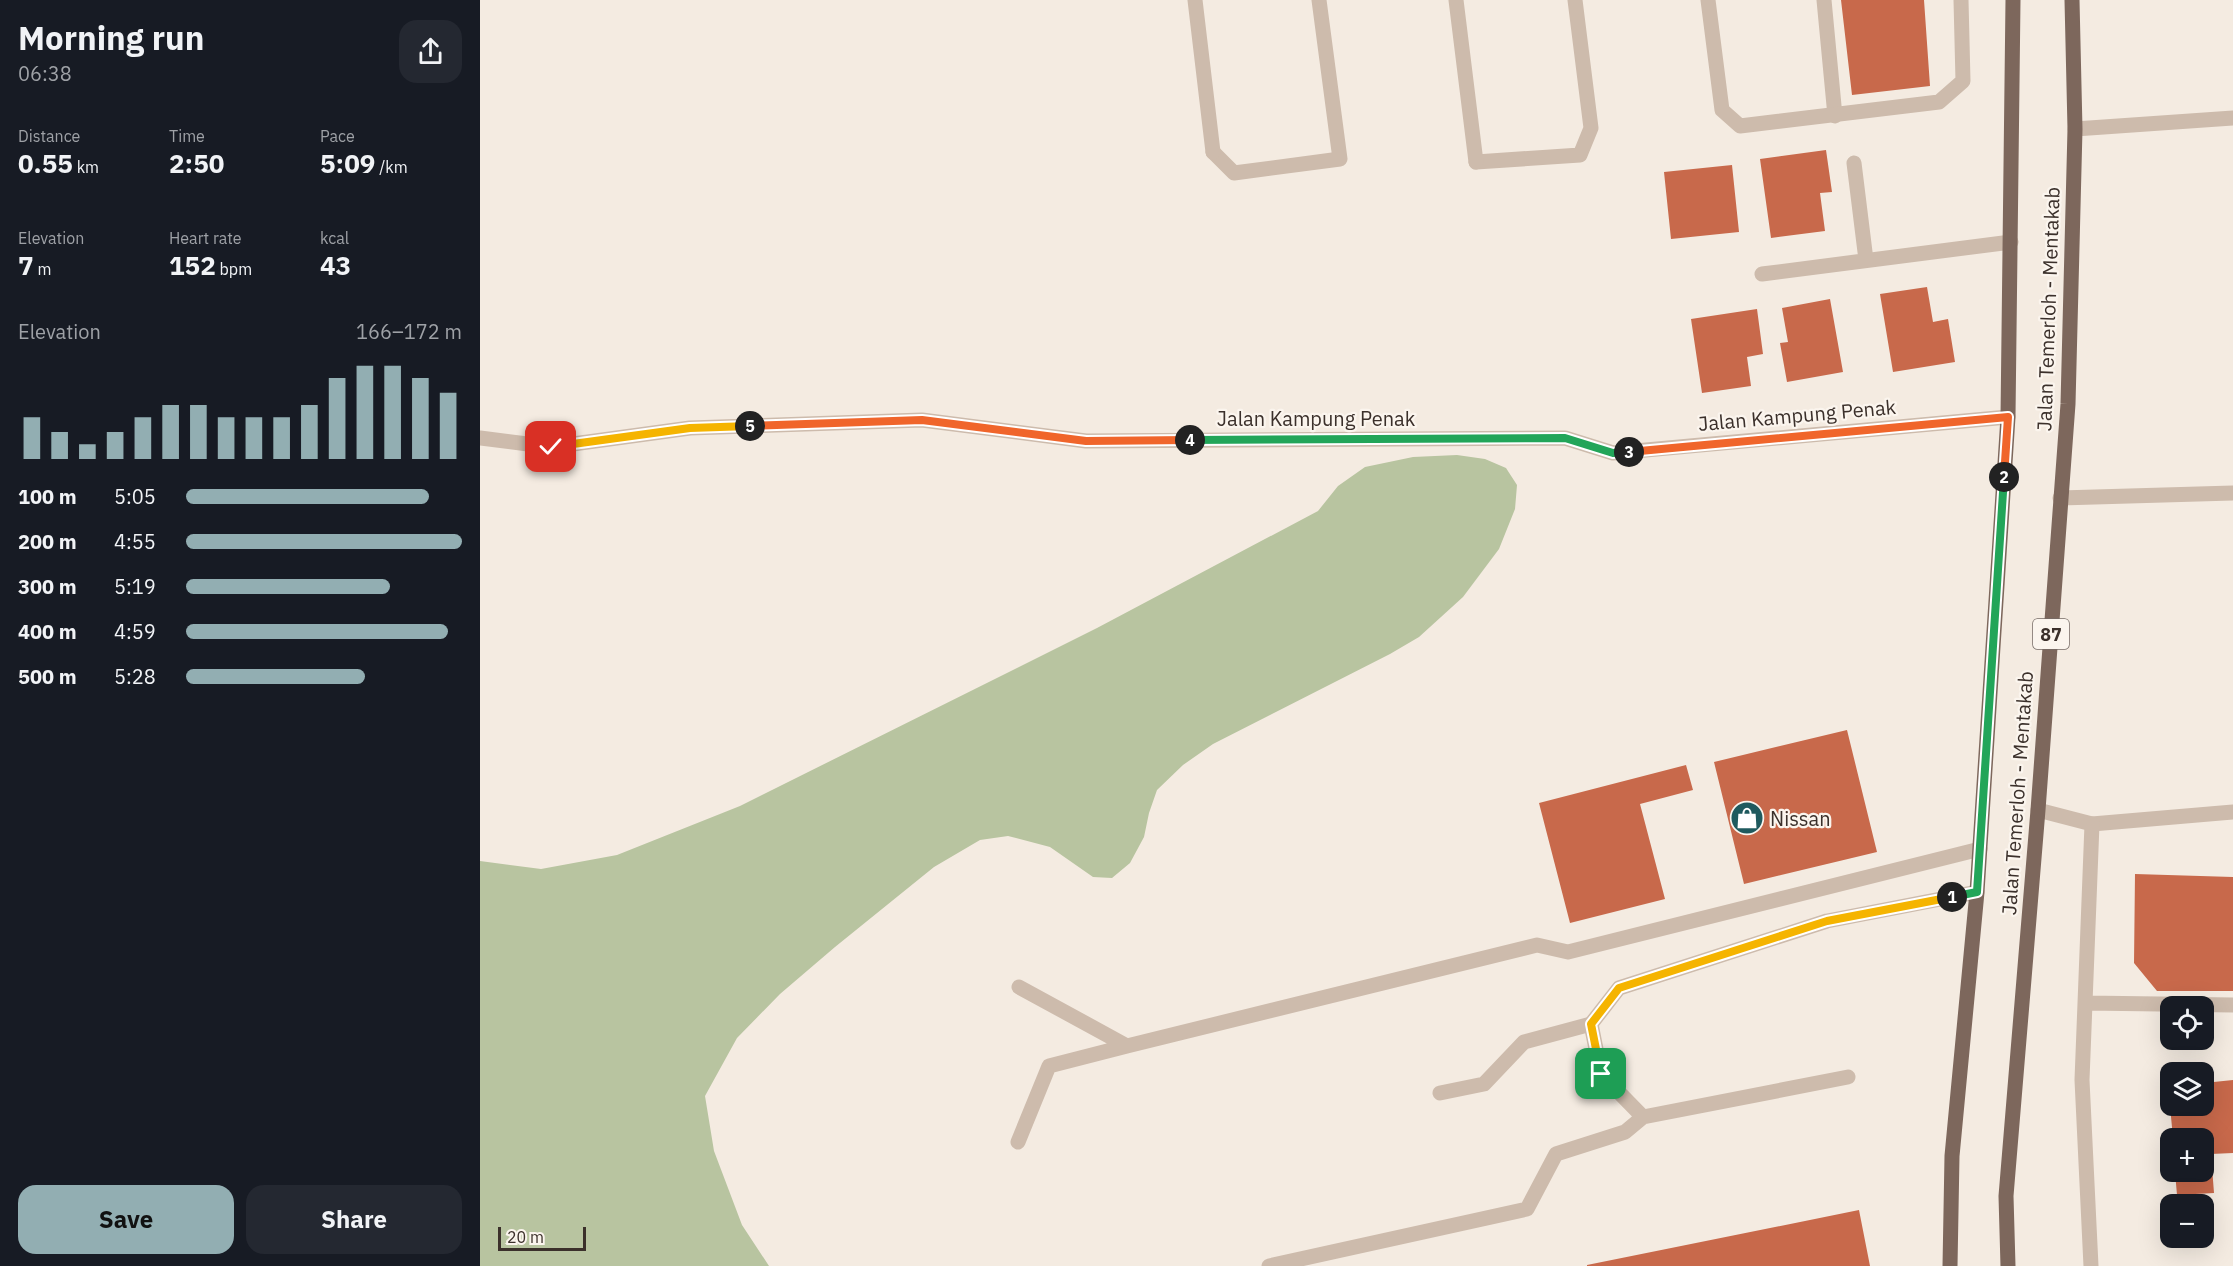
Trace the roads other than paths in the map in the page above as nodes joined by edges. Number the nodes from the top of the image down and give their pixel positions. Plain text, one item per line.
1 (1195, 0) edge
2 (1319, 0) edge
3 (1456, 0) edge
4 (1575, 0) edge
5 (1708, 0) edge
6 (1824, 0) edge
7 (1960, 0) edge
8 (2013, 0) edge
9 (2072, 0) edge
10 (1835, 116) junction
11 (2233, 118) edge
12 (2075, 129) junction
13 (1854, 163) dead end
14 (2010, 242) junction
15 (1866, 260) junction
16 (1762, 274) dead end
17 (2008, 417) junction
18 (480, 438) edge
19 (2233, 493) edge
20 (2060, 498) junction
21 (2038, 810) junction
22 (2233, 812) edge
23 (2092, 824) junction
24 (1980, 849) junction
25 (1977, 892) junction
26 (1019, 987) dead end
27 (2086, 1003) junction
28 (2233, 1005) edge
29 (1591, 1024) junction
30 (1127, 1046) junction
31 (1848, 1077) dead end
32 (1440, 1093) dead end
33 (1643, 1118) junction
34 (1018, 1142) dead end
35 (1269, 1266) edge
36 (1950, 1266) edge
37 (2008, 1266) edge
38 (2091, 1266) edge

1 - 2 street
3 - 4 street
5 - 10 street
6 - 10 street
7 - 10 street
8 - 14 main road, Jalan Temerloh - Mentakab
9 - 12 main road, Jalan Temerloh - Mentakab / 87
11 - 12 street
12 - 20 main road, Jalan Temerloh - Mentakab / 87
13 - 15 street
14 - 15 street
14 - 17 main road, Jalan Temerloh - Mentakab
15 - 16 street
17 - 18 street, Jalan Kampung Penak
17 - 24 main road, Jalan Temerloh - Mentakab
19 - 20 street
20 - 21 main road, Jalan Temerloh - Mentakab / 87
21 - 23 street
21 - 37 main road, Jalan Temerloh - Mentakab / 87
22 - 23 street
23 - 27 street
24 - 25 main road, Jalan Temerloh - Mentakab
24 - 30 street
25 - 29 street
25 - 36 main road, Jalan Temerloh - Mentakab
26 - 30 street
27 - 28 street
27 - 38 street
29 - 32 street
29 - 33 street
30 - 34 street
31 - 33 street
33 - 35 street

